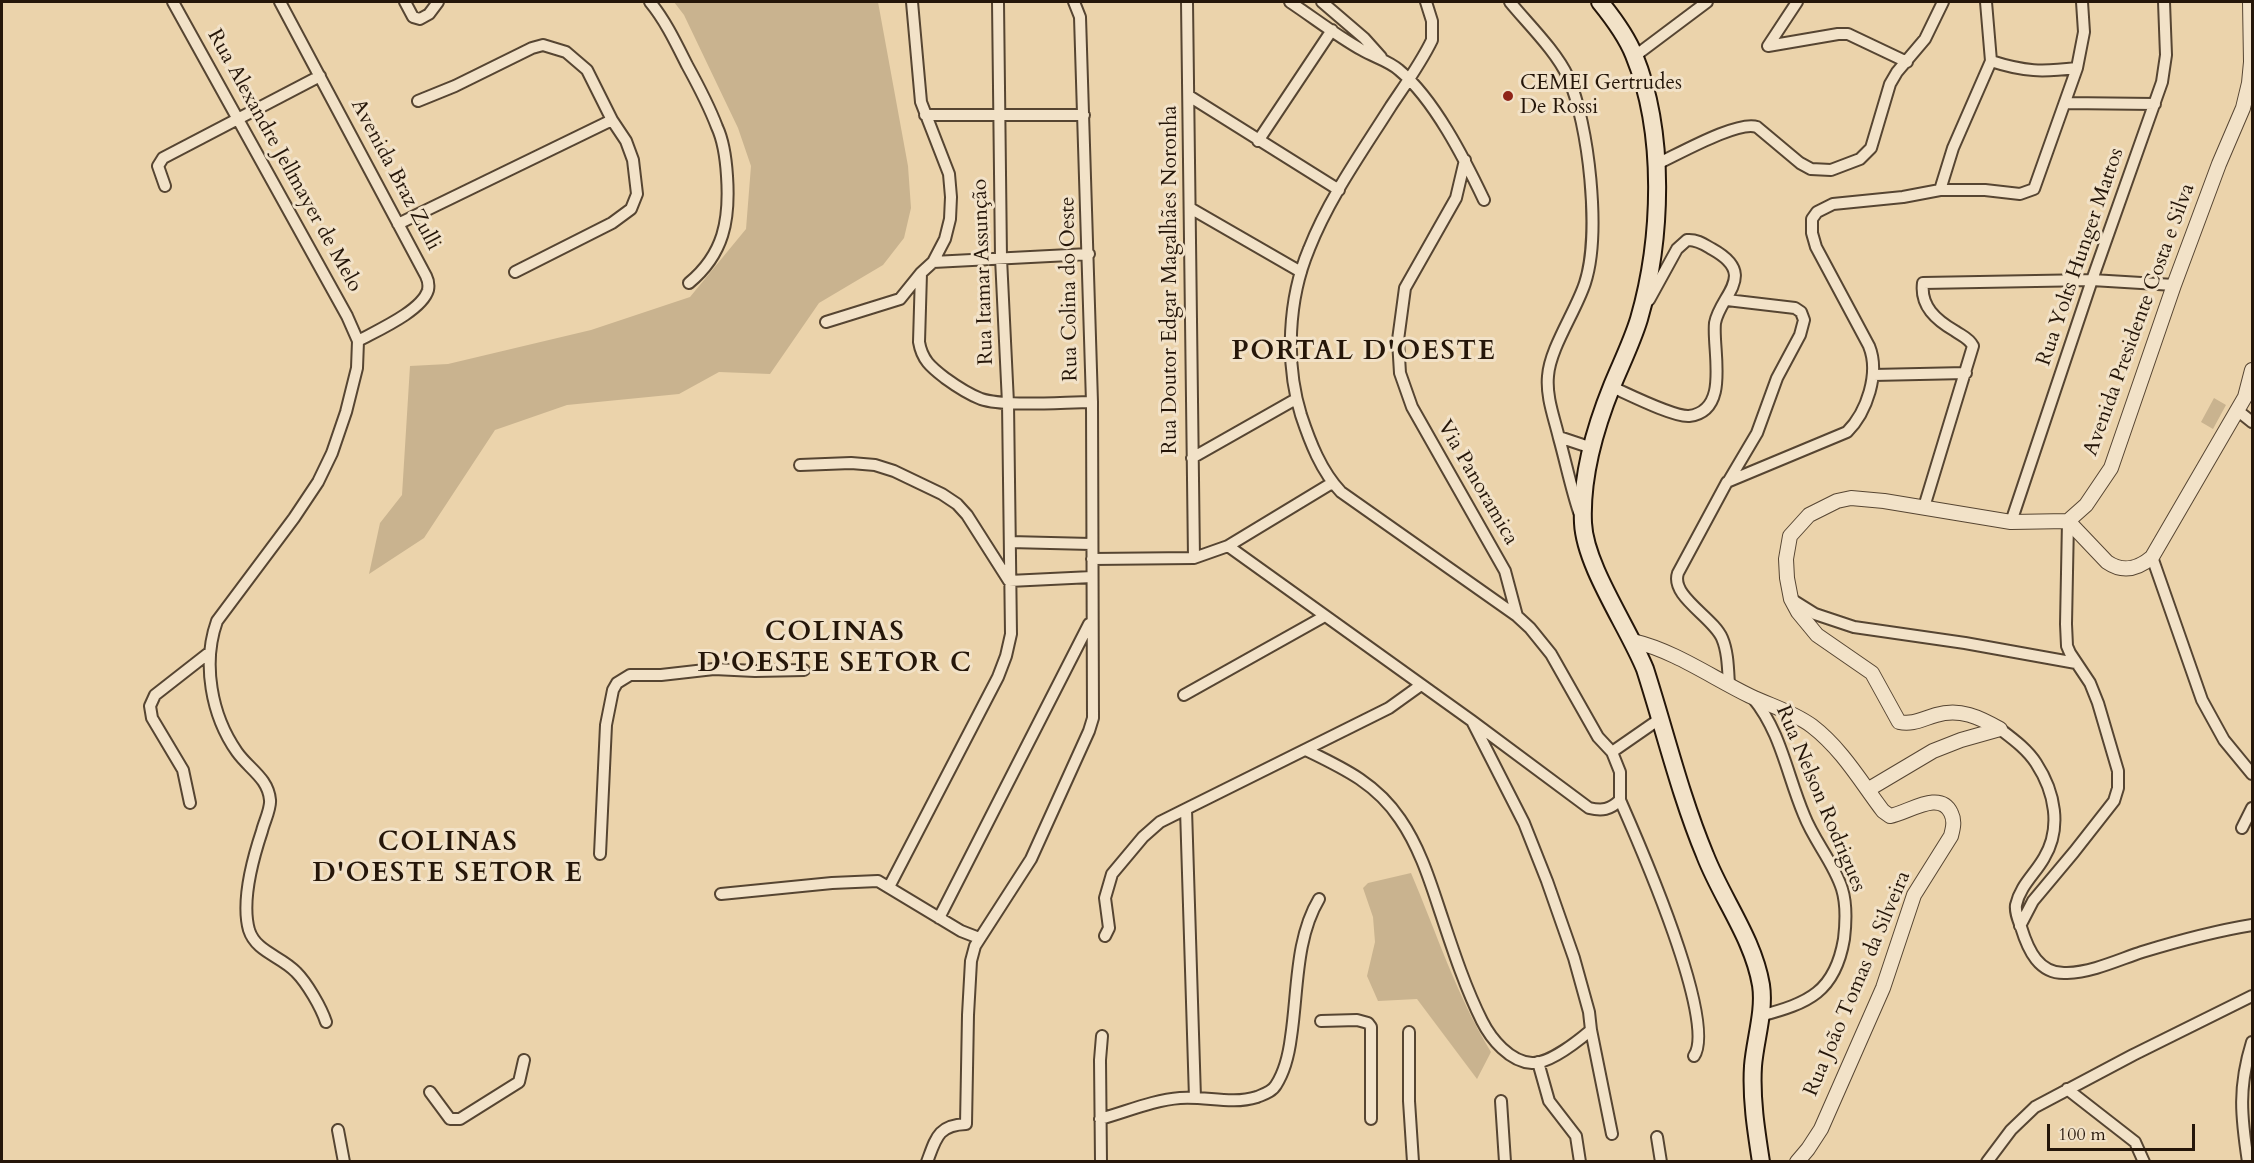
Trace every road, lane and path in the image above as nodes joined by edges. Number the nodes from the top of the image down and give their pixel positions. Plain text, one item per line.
1 (173, 2) edge
2 (280, 2) edge
3 (405, 2) edge
4 (438, 2) edge
5 (650, 2) edge
6 (912, 2) edge
7 (998, 2) edge
8 (1074, 2) edge
9 (1187, 2) edge
10 (1290, 2) edge
11 (1322, 2) edge
12 (1426, 2) edge
13 (1510, 2) edge
14 (1600, 2) edge
15 (1707, 2) edge
16 (1809, 2) edge
17 (1943, 2) edge
18 (1986, 2) edge
19 (2082, 2) edge
20 (2164, 2) edge
21 (2250, 2) edge
22 (1796, 4) edge
23 (1332, 30) junction
24 (1635, 56) junction
25 (1991, 61) junction
26 (1907, 62) junction
27 (1387, 63) junction
28 (2077, 68) junction
29 (320, 76) junction
30 (1409, 79) junction
31 (1189, 96) junction
32 (418, 101) dead end
33 (2065, 103) junction
34 (2155, 104) junction
35 (925, 115) junction
36 (1084, 115) junction
37 (999, 116) junction
38 (237, 120) junction
39 (612, 120) junction
40 (1258, 141) junction
41 (1465, 160) junction
42 (1657, 164) junction
43 (165, 186) dead end
44 (1339, 190) junction
45 (1940, 190) junction
46 (1484, 200) dead end
47 (1190, 208) junction
48 (398, 224) junction
49 (1089, 254) junction
50 (1001, 258) junction
51 (933, 262) junction
52 (514, 272) dead end
53 (1301, 272) junction
54 (921, 273) junction
55 (2092, 280) junction
56 (689, 283) dead end
57 (2174, 285) junction
58 (1727, 300) junction
59 (1639, 318) junction
60 (826, 322) dead end
61 (358, 341) junction
62 (2253, 370) edge
63 (1966, 373) junction
64 (1874, 375) junction
65 (1612, 387) junction
66 (1296, 399) junction
67 (2249, 400) edge
68 (1092, 402) junction
69 (1008, 403) junction
70 (2237, 410) junction
71 (2253, 422) edge
72 (1559, 437) junction
73 (1592, 448) junction
74 (1192, 458) junction
75 (800, 465) dead end
76 (1727, 482) junction
77 (1332, 483) junction
78 (1924, 507) junction
79 (2068, 521) junction
80 (2011, 522) junction
81 (1583, 523) junction
82 (1010, 542) junction
83 (1091, 544) junction
84 (1228, 546) junction
85 (2152, 557) junction
86 (1194, 558) junction
87 (1092, 559) junction
88 (1092, 577) junction
89 (1009, 581) junction
90 (1791, 599) junction
91 (1324, 616) junction
92 (1516, 616) junction
93 (1091, 621) junction
94 (1633, 640) junction
95 (210, 652) junction
96 (2076, 663) junction
97 (804, 670) dead end
98 (1421, 685) junction
99 (1729, 685) junction
100 (1184, 695) dead end
101 (1751, 697) junction
102 (1661, 718) junction
103 (1472, 721) junction
104 (2000, 729) junction
105 (1306, 750) junction
106 (1612, 752) junction
107 (2253, 774) edge
108 (1869, 789) junction
109 (1620, 800) junction
110 (190, 803) dead end
111 (2253, 808) edge
112 (1186, 810) junction
113 (2242, 828) dead end
114 (600, 854) dead end
115 (889, 887) junction
116 (722, 894) dead end
117 (1319, 899) dead end
118 (939, 918) junction
119 (2252, 923) edge
120 (2020, 926) junction
121 (1105, 936) dead end
122 (979, 938) junction
123 (2253, 996) edge
124 (1760, 1016) junction
125 (1321, 1021) dead end
126 (326, 1022) dead end
127 (1591, 1030) junction
128 (1409, 1032) dead end
129 (1102, 1036) dead end
130 (2253, 1042) edge
131 (1694, 1056) dead end
132 (524, 1059) dead end
133 (1538, 1062) junction
134 (2067, 1089) junction
135 (430, 1092) dead end
136 (1196, 1098) junction
137 (1501, 1101) dead end
138 (1100, 1119) junction
139 (1371, 1119) dead end
140 (338, 1130) dead end
141 (1612, 1134) dead end
142 (1657, 1137) dead end
143 (344, 1161) edge
144 (927, 1161) edge
145 (1101, 1161) edge
146 (1413, 1161) edge
147 (1504, 1161) edge
148 (1580, 1161) edge
149 (1661, 1161) edge
150 (1761, 1161) edge
151 (1797, 1161) edge
152 (1987, 1161) edge
153 (2144, 1161) edge
154 (2248, 1161) edge

1 - 38 street, Rua Alexandre Jellmayer de Melo
2 - 29 street, Avenida Braz Zulli
3 - 4 street
5 - 56 street
6 - 35 street
7 - 37 street, Rua Itamar Assunção
8 - 36 street, Rua Colina do Oeste
9 - 31 street, Rua Doutor Edgar Magalhães Noronha
10 - 23 street
11 - 27 street
12 - 30 street
13 - 72 street
14 - 24 main road
15 - 24 street
16 - 22 street
17 - 26 street
18 - 25 street
19 - 28 street
20 - 34 street, Rua Yolts Hunger Mattos
21 - 57 street, Avenida Presidente Costa e Silva
22 - 26 street
23 - 27 street
23 - 40 street
24 - 42 main road
25 - 28 street
25 - 45 street
26 - 42 street
27 - 30 street
28 - 33 street
29 - 38 street
29 - 48 street, Avenida Braz Zulli
30 - 41 street
30 - 44 street
31 - 40 street
31 - 47 street, Rua Doutor Edgar Magalhães Noronha
32 - 39 street
33 - 34 street
33 - 45 street
34 - 55 street, Rua Yolts Hunger Mattos
35 - 37 street
35 - 51 street
36 - 37 street
36 - 49 street, Rua Colina do Oeste
37 - 50 street, Rua Itamar Assunção
38 - 43 street
38 - 61 street, Rua Alexandre Jellmayer de Melo
39 - 48 street
39 - 52 street
40 - 44 street
41 - 46 street
41 - 92 street, Via Panoramica
42 - 59 main road
44 - 53 street
45 - 64 street
47 - 53 street
47 - 74 street, Rua Doutor Edgar Magalhães Noronha
48 - 61 street, Avenida Braz Zulli
49 - 50 street
49 - 68 street, Rua Colina do Oeste
50 - 51 street
50 - 69 street, Rua Itamar Assunção
51 - 54 street
53 - 66 street
54 - 60 street
54 - 69 street
55 - 57 street
55 - 63 street
55 - 80 street, Rua Yolts Hunger Mattos
57 - 79 street, Avenida Presidente Costa e Silva
58 - 59 street
58 - 65 street
58 - 76 street
59 - 65 main road
61 - 95 street
62 - 67 street
63 - 64 street
63 - 78 street
64 - 76 street
65 - 73 main road
66 - 74 street
66 - 77 street
67 - 70 street
68 - 69 street
68 - 83 street, Rua Colina do Oeste
69 - 82 street, Rua Itamar Assunção
70 - 71 street
70 - 85 street
72 - 73 street
72 - 81 street
73 - 81 main road
74 - 86 street, Rua Doutor Edgar Magalhães Noronha
75 - 89 street
76 - 99 street
77 - 84 street
77 - 92 street
78 - 80 street
78 - 90 street
79 - 80 street
79 - 85 street
79 - 96 street
81 - 94 main road
82 - 83 street
82 - 89 street, Rua Itamar Assunção
83 - 87 street, Rua Colina do Oeste
84 - 86 street
84 - 91 street
85 - 107 street
86 - 87 street
87 - 88 street, Rua Colina do Oeste
88 - 89 street
88 - 93 street, Rua Colina do Oeste
89 - 115 street, Rua Itamar Assunção
90 - 96 street
90 - 104 street
91 - 98 street
91 - 100 street
92 - 106 street
93 - 118 street
93 - 122 street, Rua Colina do Oeste
94 - 99 street, Rua João Tomas da Silveira
94 - 102 main road
95 - 110 street
95 - 126 street
96 - 120 street
97 - 114 street
98 - 103 street
98 - 105 street
99 - 101 street, Rua João Tomas da Silveira
101 - 108 street, Rua João Tomas da Silveira
101 - 124 street, Rua Nelson Rodrigues
102 - 106 street
102 - 124 main road
103 - 109 street
103 - 127 street
104 - 108 street
104 - 120 street
105 - 112 street
105 - 133 street
106 - 109 street
108 - 151 street, Rua João Tomas da Silveira
109 - 131 street
111 - 113 street
112 - 121 street
112 - 136 street
115 - 116 street
115 - 118 street
117 - 136 street
118 - 122 street
119 - 120 street
122 - 144 street, Rua Colina do Oeste
123 - 134 street
124 - 150 main road
125 - 139 street
127 - 133 street
127 - 141 street
128 - 146 street
129 - 138 street
130 - 154 street
132 - 135 street
133 - 148 street
134 - 152 street
134 - 153 street
136 - 138 street
137 - 147 street
138 - 145 street
140 - 143 street
142 - 149 street

